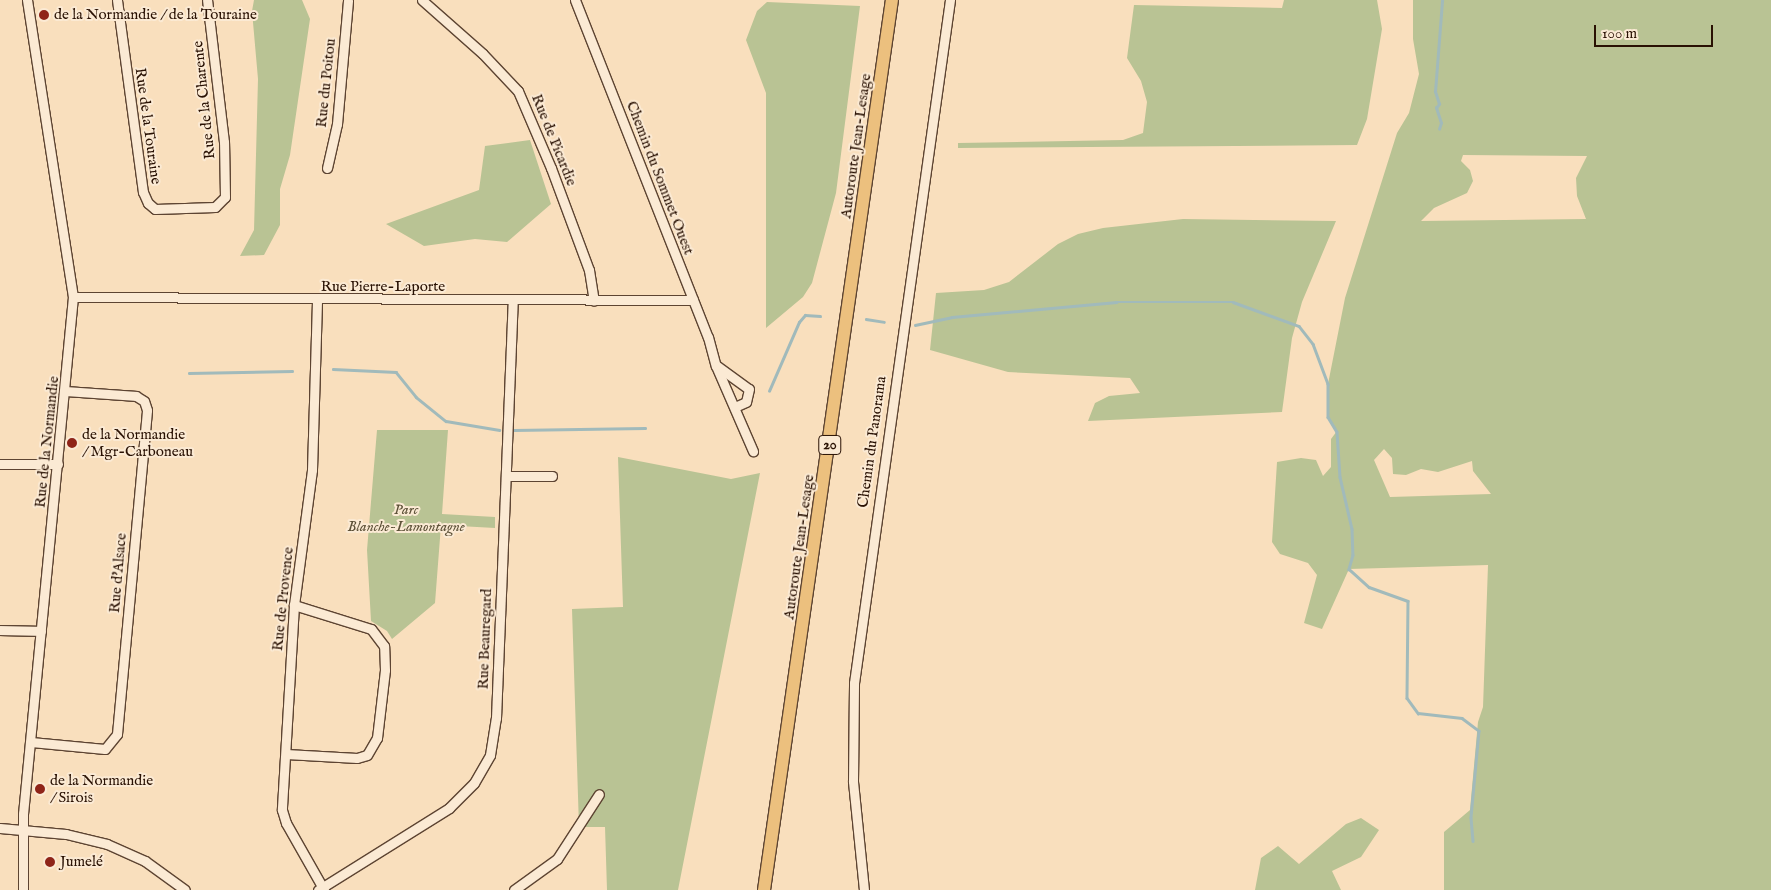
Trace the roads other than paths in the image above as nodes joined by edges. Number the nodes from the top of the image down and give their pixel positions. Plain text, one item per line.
1 (27, 0) edge
2 (117, 0) edge
3 (208, 0) edge
4 (348, 0) edge
5 (422, 0) edge
6 (575, 0) edge
7 (892, 0) edge
8 (950, 0) edge
9 (328, 168) dead end
10 (225, 197) joint
11 (73, 297) junction
12 (513, 300) junction
13 (693, 300) junction
14 (317, 301) junction
15 (594, 301) junction
16 (716, 366) junction
17 (66, 391) junction
18 (735, 407) junction
19 (752, 451) dead end
20 (0, 464) edge
21 (58, 464) junction
22 (506, 476) junction
23 (552, 476) dead end
24 (294, 605) junction
25 (0, 630) edge
26 (41, 631) junction
27 (32, 742) junction
28 (286, 754) junction
29 (599, 794) dead end
30 (0, 828) edge
31 (22, 828) junction
32 (322, 889) edge
33 (518, 889) edge
34 (23, 890) edge
35 (185, 890) edge
36 (764, 890) edge
37 (864, 890) edge

1 - 11 street, Rue de la Normandie
2 - 10 street, Rue de la Touraine
3 - 10 street, Rue de la Charente
4 - 9 street, Rue du Poitou
5 - 15 street, Rue de Picardie
6 - 13 street, Chemin du Sommet Ouest
7 - 36 highway, Autoroute Jean-Lesage / 20
8 - 37 street, Chemin du Panorama
11 - 14 street, Rue Pierre-Laporte
11 - 17 street, Rue de la Normandie
12 - 14 street, Rue Pierre-Laporte
12 - 15 street, Rue Pierre-Laporte
12 - 22 street, Rue Beauregard
13 - 15 street, Rue Pierre-Laporte
13 - 16 street, Chemin du Sommet Ouest
14 - 24 street, Rue de Provence
16 - 18 street, Chemin du Sommet Ouest
16 - 18 street
17 - 21 street, Rue de la Normandie
17 - 27 street, Rue d'Alsace
18 - 19 street, Chemin du Sommet Ouest
20 - 21 street
21 - 26 street, Rue de la Normandie
22 - 23 street
22 - 32 street, Rue Beauregard
24 - 28 street, Rue de Provence
24 - 28 street
25 - 26 street
26 - 27 street, Rue de la Normandie
27 - 31 street, Rue de la Normandie
28 - 32 street, Rue de Provence
29 - 33 street
30 - 31 street
31 - 34 street, Rue de la Normandie
31 - 35 street

